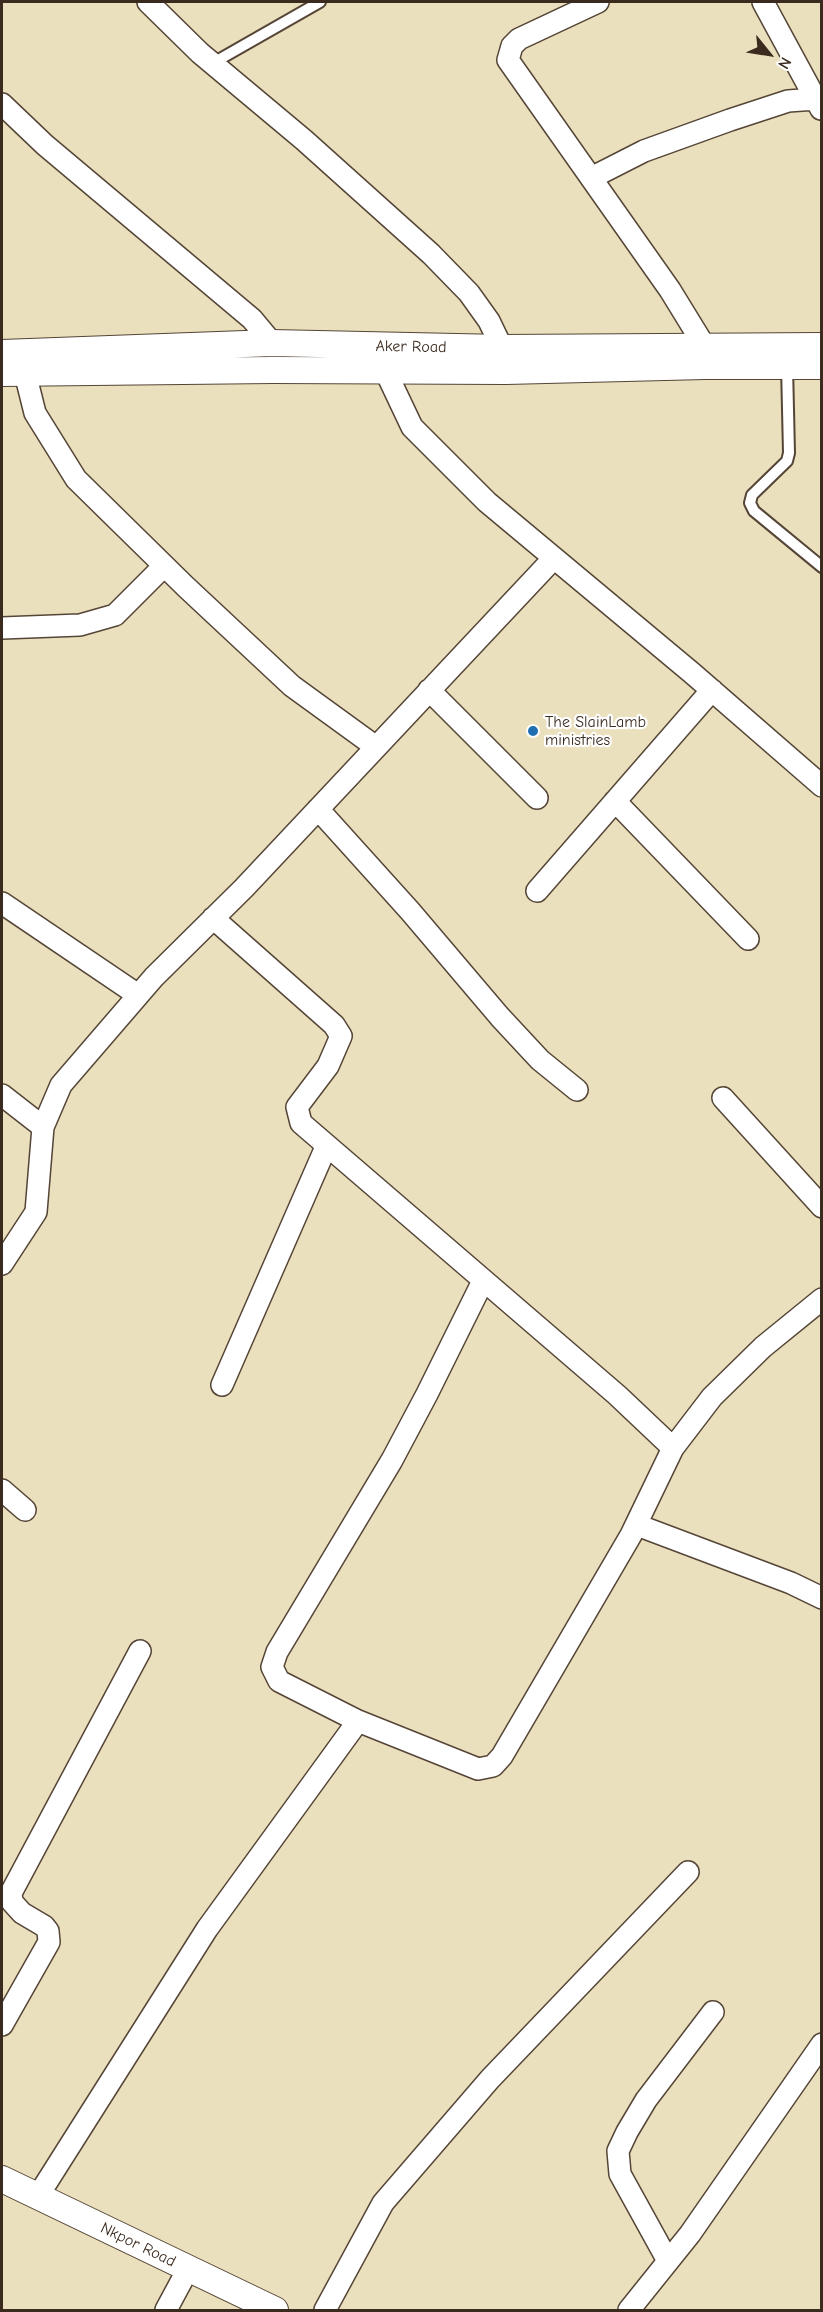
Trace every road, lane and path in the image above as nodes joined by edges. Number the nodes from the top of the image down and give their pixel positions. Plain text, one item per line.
1 (148, 2) edge
2 (320, 2) edge
3 (598, 2) edge
4 (763, 2) edge
5 (213, 63) junction
6 (2, 104) edge
7 (819, 105) edge
8 (591, 178) junction
9 (272, 343) junction
10 (705, 347) junction
11 (502, 348) junction
12 (2, 353) edge
13 (820, 356) edge
14 (787, 366) junction
15 (385, 370) junction
16 (13, 373) edge
17 (554, 558) junction
18 (164, 566) junction
19 (822, 567) edge
20 (2, 628) edge
21 (429, 690) junction
22 (712, 690) junction
23 (376, 747) junction
24 (820, 781) edge
25 (537, 798) dead end
26 (615, 801) junction
27 (318, 809) junction
28 (537, 891) dead end
29 (2, 903) edge
30 (213, 918) junction
31 (748, 939) dead end
32 (138, 995) junction
33 (577, 1090) dead end
34 (2, 1095) edge
35 (723, 1098) dead end
36 (43, 1127) junction
37 (327, 1147) junction
38 (822, 1207) edge
39 (2, 1264) edge
40 (483, 1281) junction
41 (822, 1299) edge
42 (222, 1385) dead end
43 (673, 1448) junction
44 (2, 1490) edge
45 (26, 1510) dead end
46 (637, 1525) junction
47 (822, 1598) edge
48 (140, 1651) dead end
49 (358, 1721) junction
50 (688, 1872) dead end
51 (7, 1899) edge
52 (713, 2012) dead end
53 (2, 2025) edge
54 (822, 2044) edge
55 (2, 2179) edge
56 (38, 2196) junction
57 (668, 2261) junction
58 (188, 2269) junction
59 (166, 2310) edge
60 (275, 2310) edge
61 (325, 2310) edge
62 (629, 2310) edge

1 - 5 street
2 - 5 lane
3 - 8 street
4 - 7 street
5 - 11 street
6 - 9 street
7 - 8 street
8 - 10 street
9 - 11 street, Aker Road
9 - 12 street, Aker Road
10 - 11 street, Aker Road
10 - 13 street, Aker Road
13 - 14 street, Aker Road
14 - 15 street, Aker Road
14 - 19 lane
15 - 16 street, Aker Road
15 - 17 street
16 - 18 street
17 - 21 street
17 - 22 street
18 - 20 street
18 - 23 street
21 - 23 street
21 - 25 street
22 - 24 street
22 - 26 street
23 - 27 street
26 - 28 street
26 - 31 street
27 - 30 street
27 - 33 street
29 - 32 street
30 - 32 street
30 - 37 street
32 - 36 street
34 - 36 street
35 - 38 street
36 - 39 street
37 - 40 street
37 - 42 street
40 - 43 street
40 - 49 street
41 - 43 street
43 - 46 street
44 - 45 street
46 - 47 street
46 - 49 street
48 - 51 street
49 - 56 street
50 - 61 street
51 - 53 street
52 - 57 street
54 - 57 street
55 - 56 street, Nkpor Road
56 - 58 street, Nkpor Road
57 - 62 street
58 - 59 street
58 - 60 street, Nkpor Road

